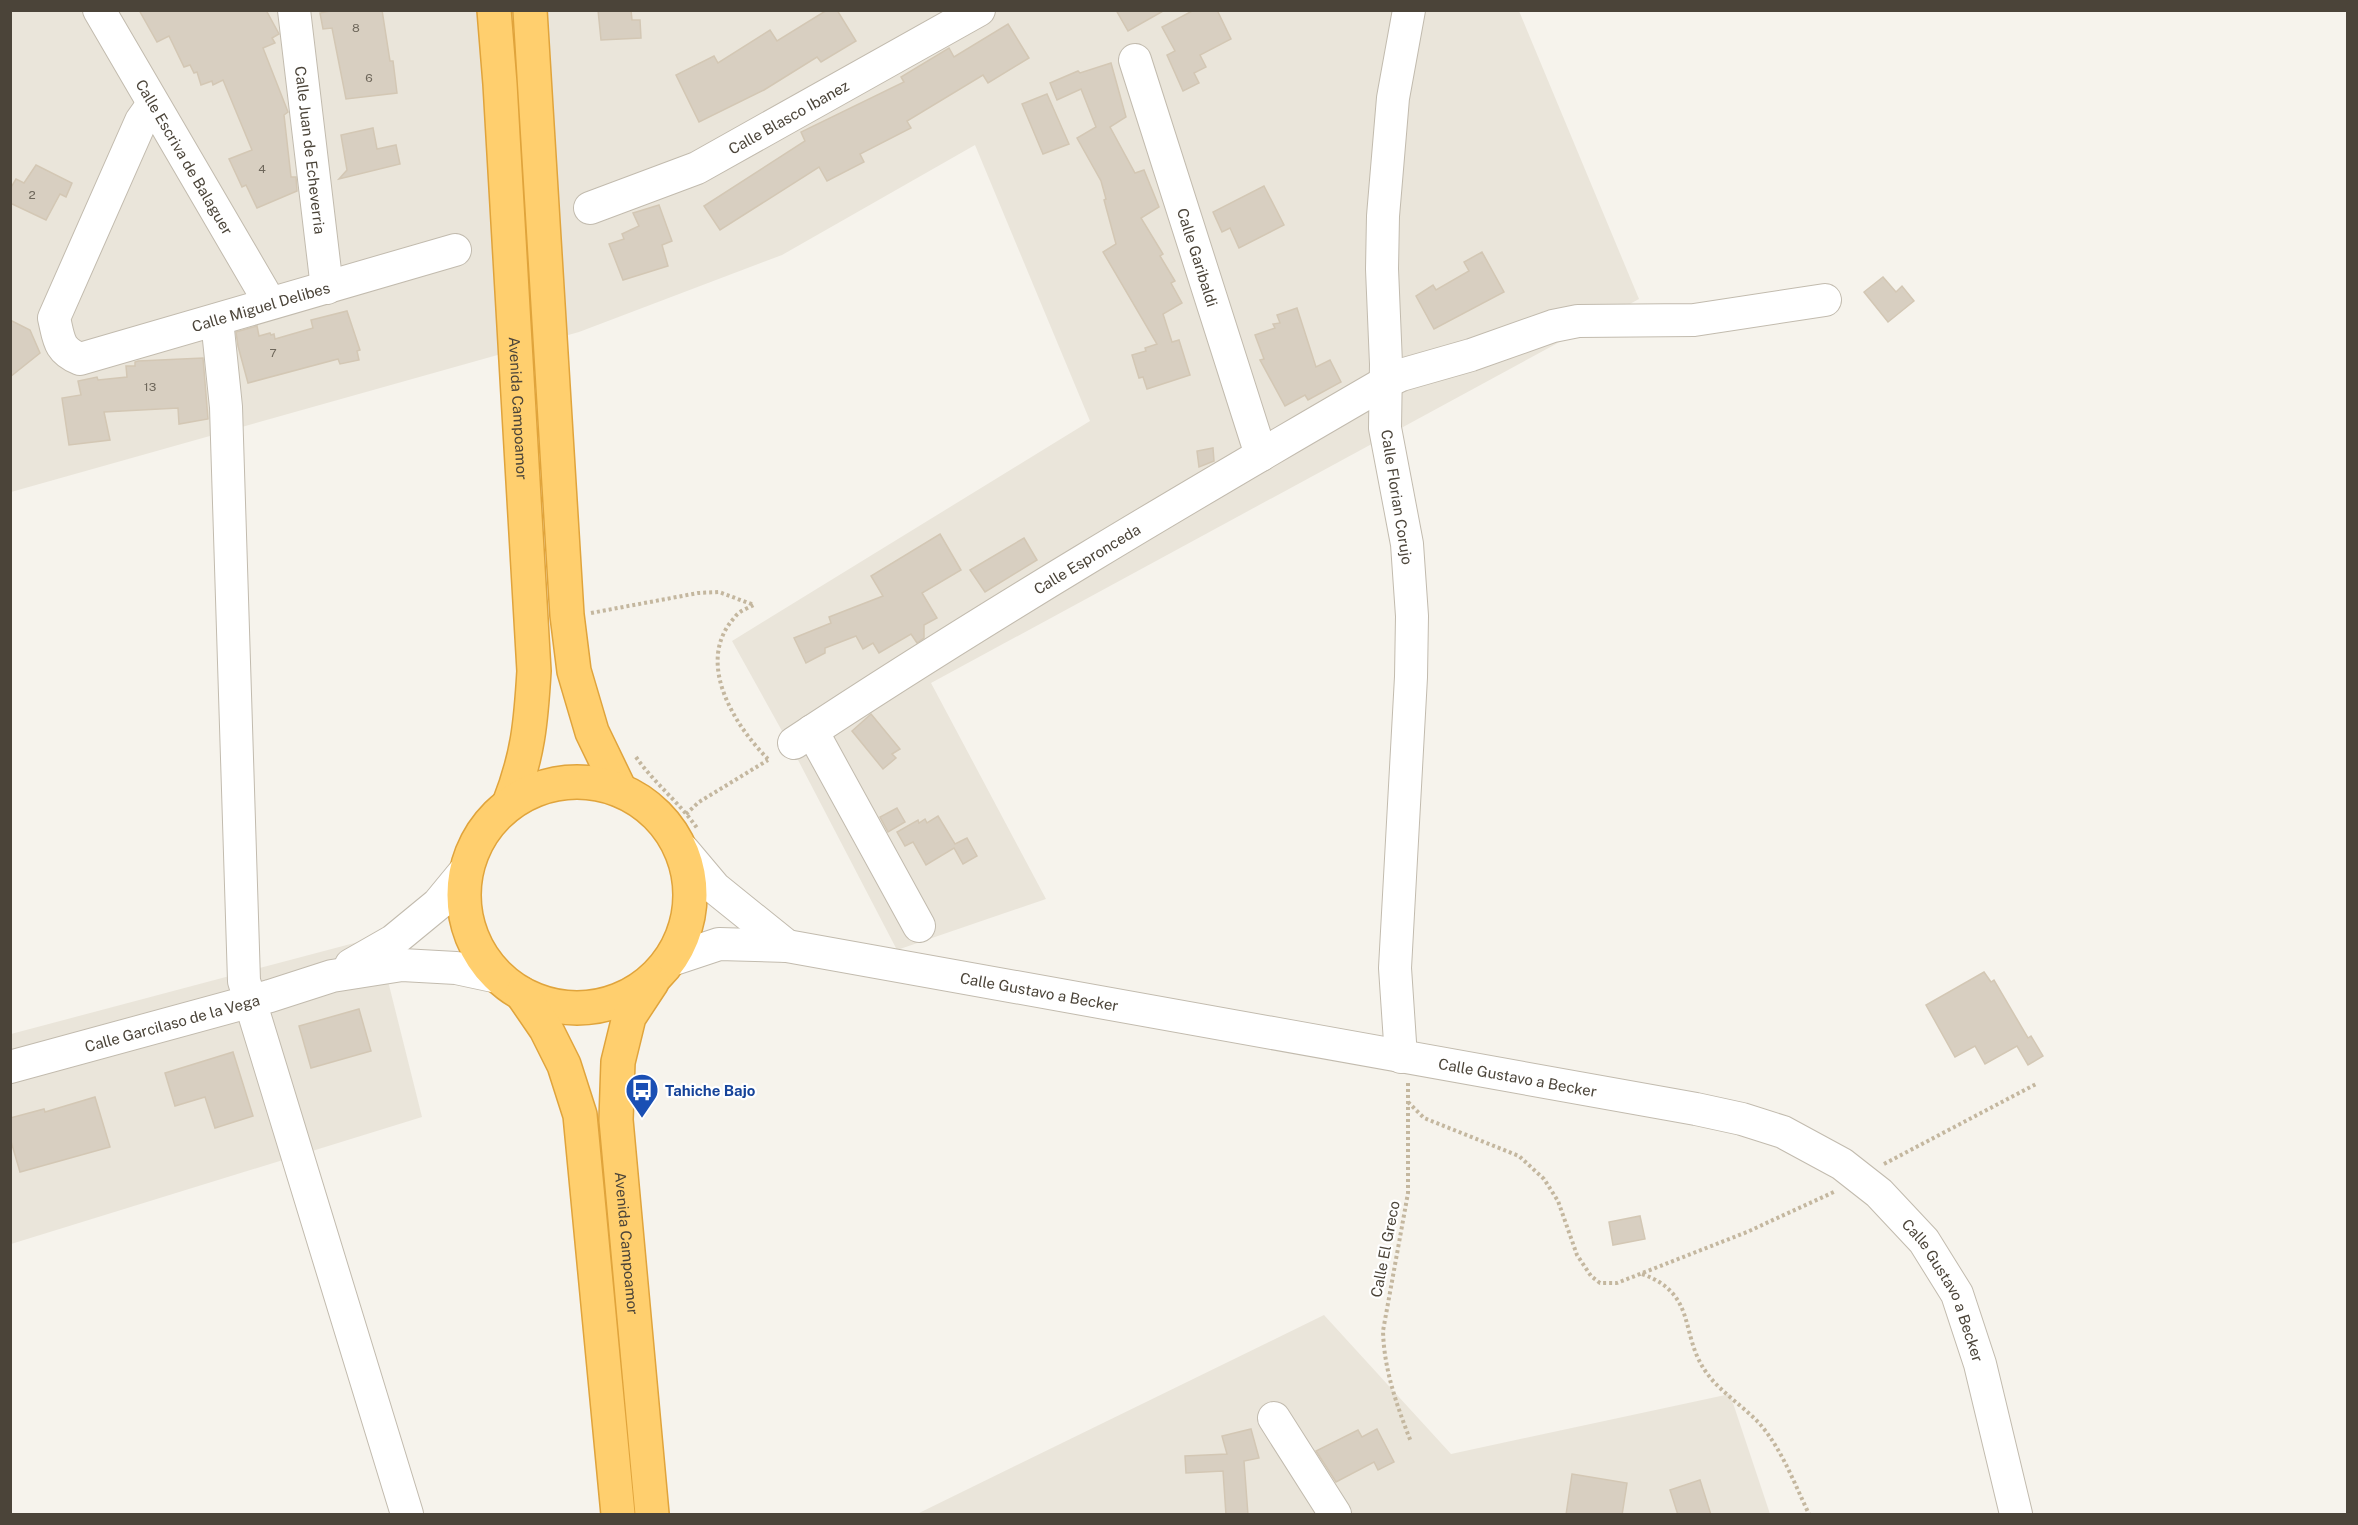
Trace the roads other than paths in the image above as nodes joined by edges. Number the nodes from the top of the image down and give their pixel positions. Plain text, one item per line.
1 (99, 10) edge
2 (294, 10) edge
3 (494, 10) edge
4 (530, 10) edge
5 (979, 10) edge
6 (1409, 10) edge
7 (933, 21) edge
8 (1135, 60) dead end
9 (153, 104) junction
10 (590, 208) dead end
11 (455, 250) dead end
12 (327, 288) junction
13 (1825, 300) dead end
14 (270, 303) junction
15 (217, 320) junction
16 (1386, 382) junction
17 (1261, 455) junction
18 (620, 790) junction
19 (509, 804) junction
20 (690, 840) junction
21 (466, 870) junction
22 (919, 926) dead end
23 (787, 946) junction
24 (662, 970) junction
25 (332, 976) junction
26 (510, 985) junction
27 (250, 1001) junction
28 (1401, 1057) junction
29 (10, 1067) edge
30 (1274, 1418) dead end
31 (407, 1515) edge
32 (618, 1515) edge
33 (652, 1515) edge
34 (1335, 1515) edge
35 (2016, 1515) edge

1 - 9 street, Calle Escriva de Balaguer
2 - 12 street, Calle Juan de Echeverria
3 - 19 highway, Avenida Campoamor
4 - 18 highway
5 - 7 street, Calle Blasco Ibanez
6 - 16 street, Calle Florian Corujo
7 - 10 street, Calle Blasco Ibanez
8 - 17 street, Calle Garibaldi
9 - 14 street, Calle Escriva de Balaguer
9 - 15 street, Calle Miguel Delibes
11 - 12 street, Calle Miguel Delibes
12 - 14 street, Calle Miguel Delibes
13 - 16 street, Calle Espronceda
14 - 15 street, Calle Miguel Delibes
15 - 27 street
16 - 17 street, Calle Espronceda
16 - 28 street, Calle Florian Corujo
17 - 22 street, Calle Espronceda
18 - 19 highway
18 - 20 highway, Avenida Campoamor
19 - 21 highway
20 - 23 street, Calle Gustavo a Becker
20 - 24 highway, Avenida Campoamor
21 - 25 street, Calle Garcilaso de la Vega
21 - 26 highway
23 - 24 street, Calle Gustavo a Becker
23 - 28 street, Calle Gustavo a Becker
24 - 26 highway
24 - 33 highway, Avenida Campoamor
25 - 26 street, Calle Garcilaso de la Vega
25 - 27 street, Calle Garcilaso de la Vega
26 - 32 highway
27 - 29 street, Calle Garcilaso de la Vega
27 - 31 street
28 - 35 street, Calle Gustavo a Becker
30 - 34 street

